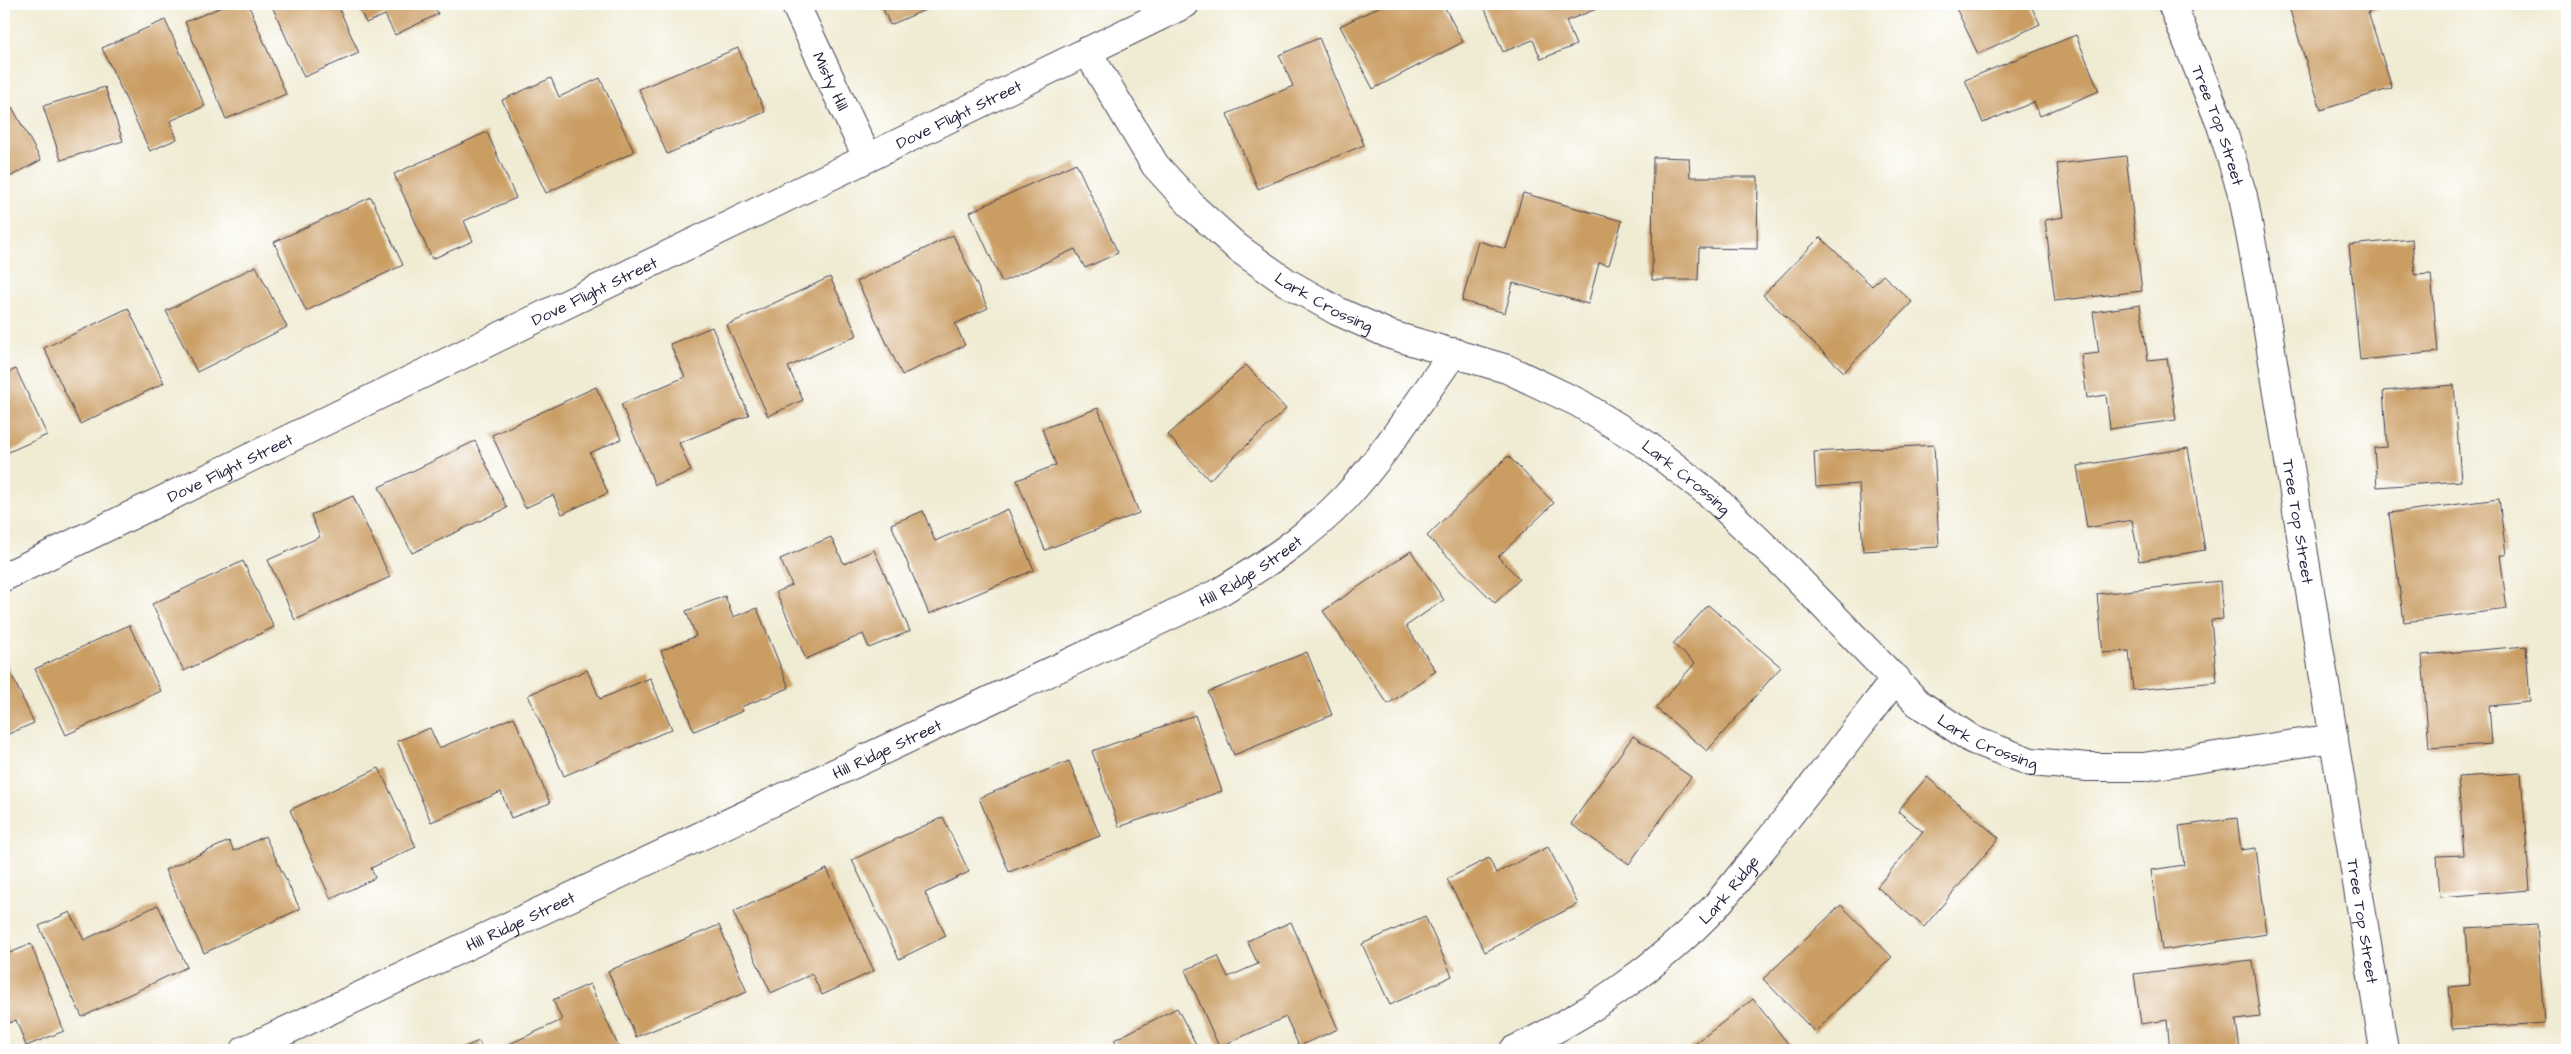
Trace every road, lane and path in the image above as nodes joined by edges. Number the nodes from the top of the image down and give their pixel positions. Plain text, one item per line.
1 (795, 4) edge
2 (1185, 4) edge
3 (2172, 4) edge
4 (1087, 51) junction
5 (867, 157) junction
6 (1454, 352) junction
7 (4, 577) edge
8 (1896, 678) junction
9 (2334, 738) junction
10 (245, 1050) edge
11 (1514, 1050) edge
12 (2384, 1050) edge

1 - 5 street, Misty Hill
2 - 4 street, Dove Flight Street
3 - 9 street, Tree Top Street
4 - 5 street, Dove Flight Street
4 - 6 street, Lark Crossing
5 - 7 street, Dove Flight Street
6 - 8 street, Lark Crossing
6 - 10 street, Hill Ridge Street
8 - 9 street, Lark Crossing
8 - 11 street, Lark Ridge
9 - 12 street, Tree Top Street

